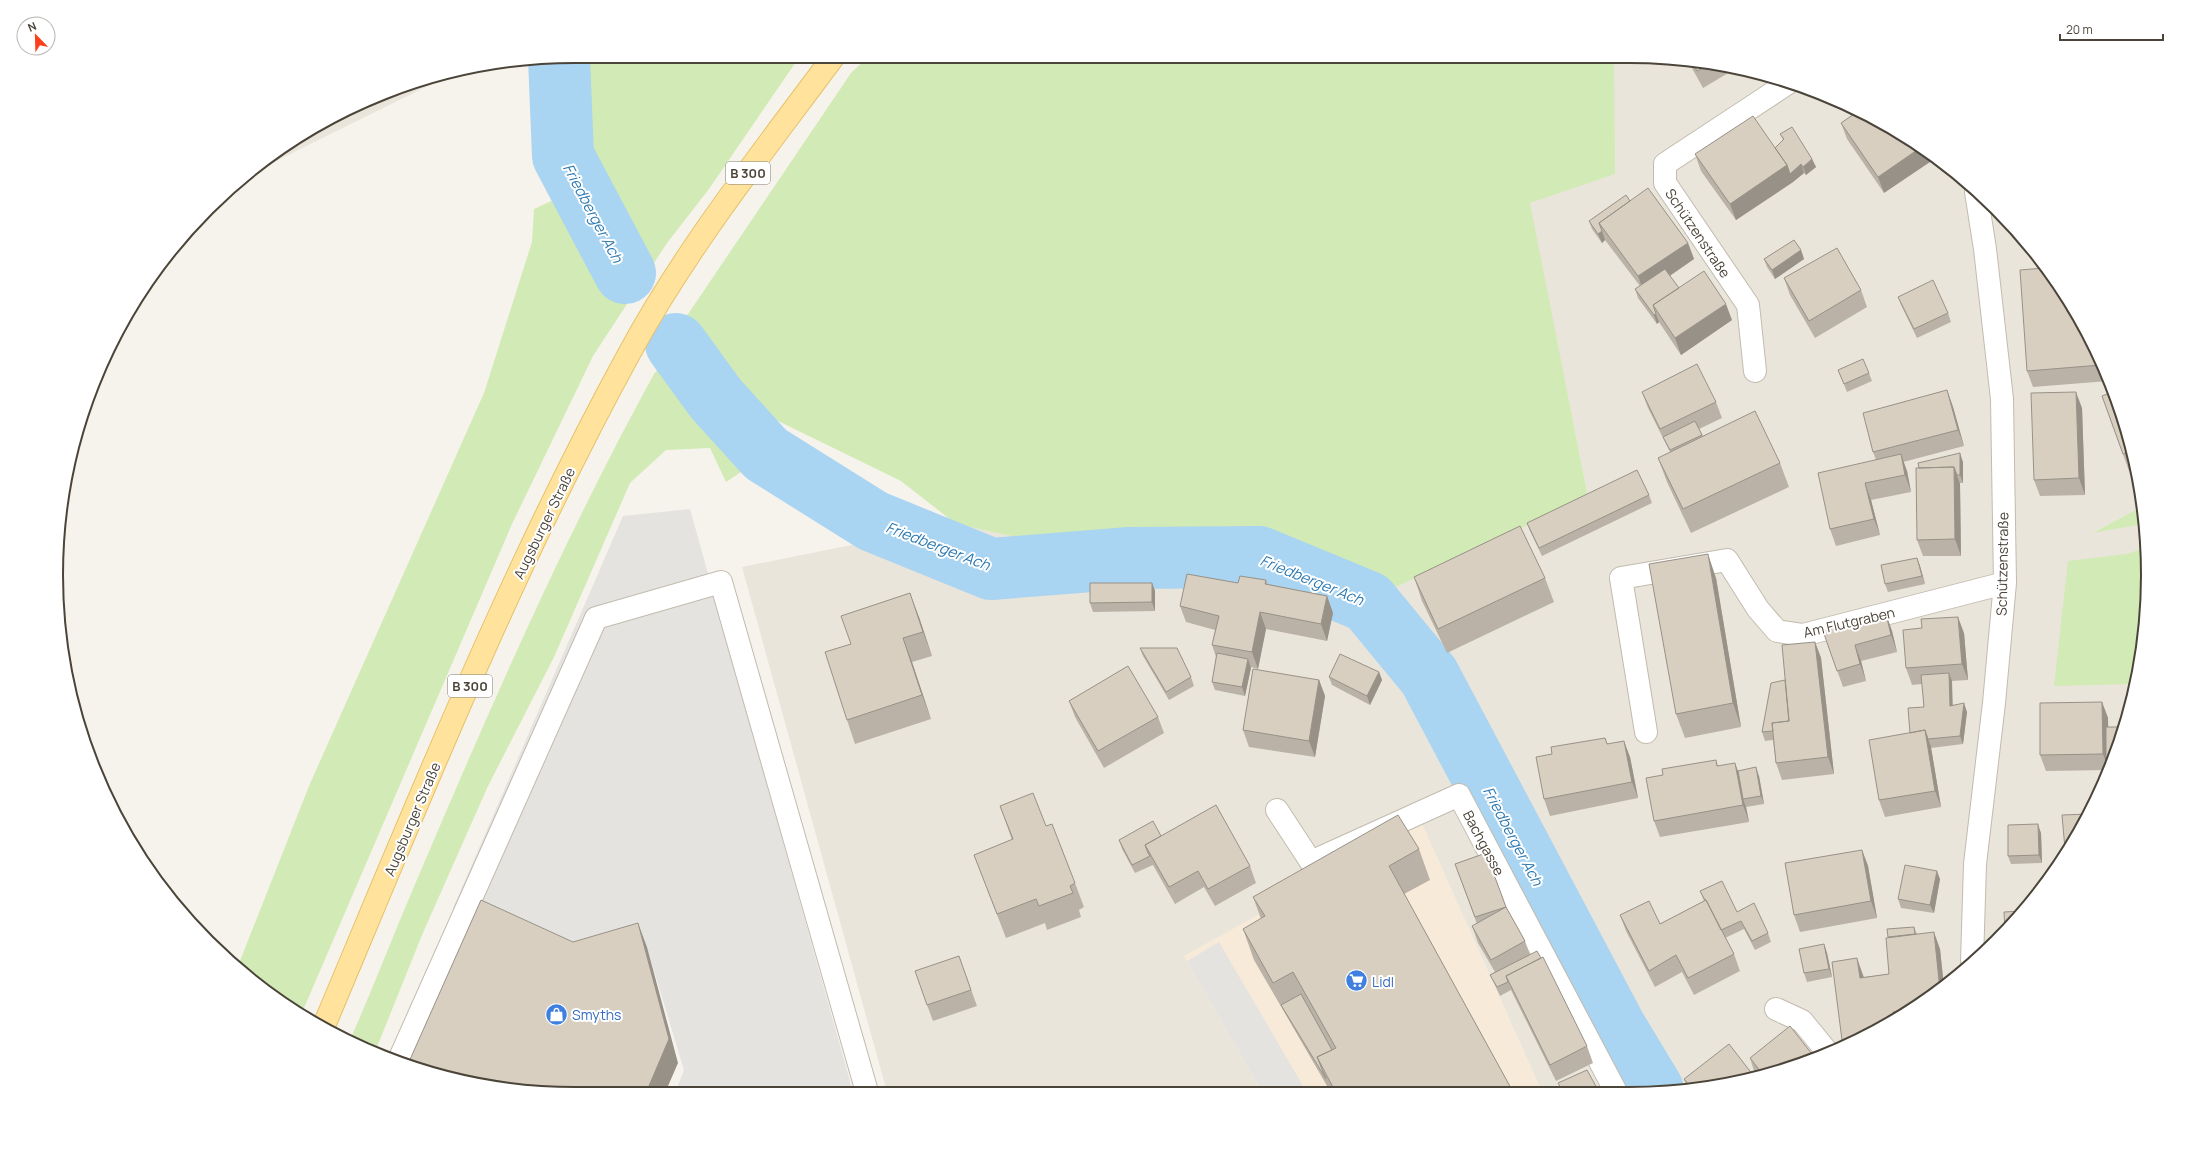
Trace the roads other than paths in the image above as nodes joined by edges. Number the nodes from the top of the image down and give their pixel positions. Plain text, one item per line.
1 (829, 63) edge
2 (1783, 86) edge
3 (1977, 200) edge
4 (1755, 370) dead end
5 (2005, 583) junction
6 (1646, 732) dead end
7 (1277, 810) dead end
8 (1972, 956) edge
9 (1776, 1009) dead end
10 (326, 1022) edge
11 (1824, 1049) edge
12 (401, 1056) edge
13 (866, 1087) edge
14 (1613, 1087) edge

1 - 10 main road, Augsburger Straße / B 300
2 - 4 street, Schützenstraße
3 - 5 street, Schützenstraße
5 - 6 street, Am Flutgraben
5 - 8 street, Schützenstraße
7 - 14 street, Bachgasse
9 - 11 street
12 - 13 street

